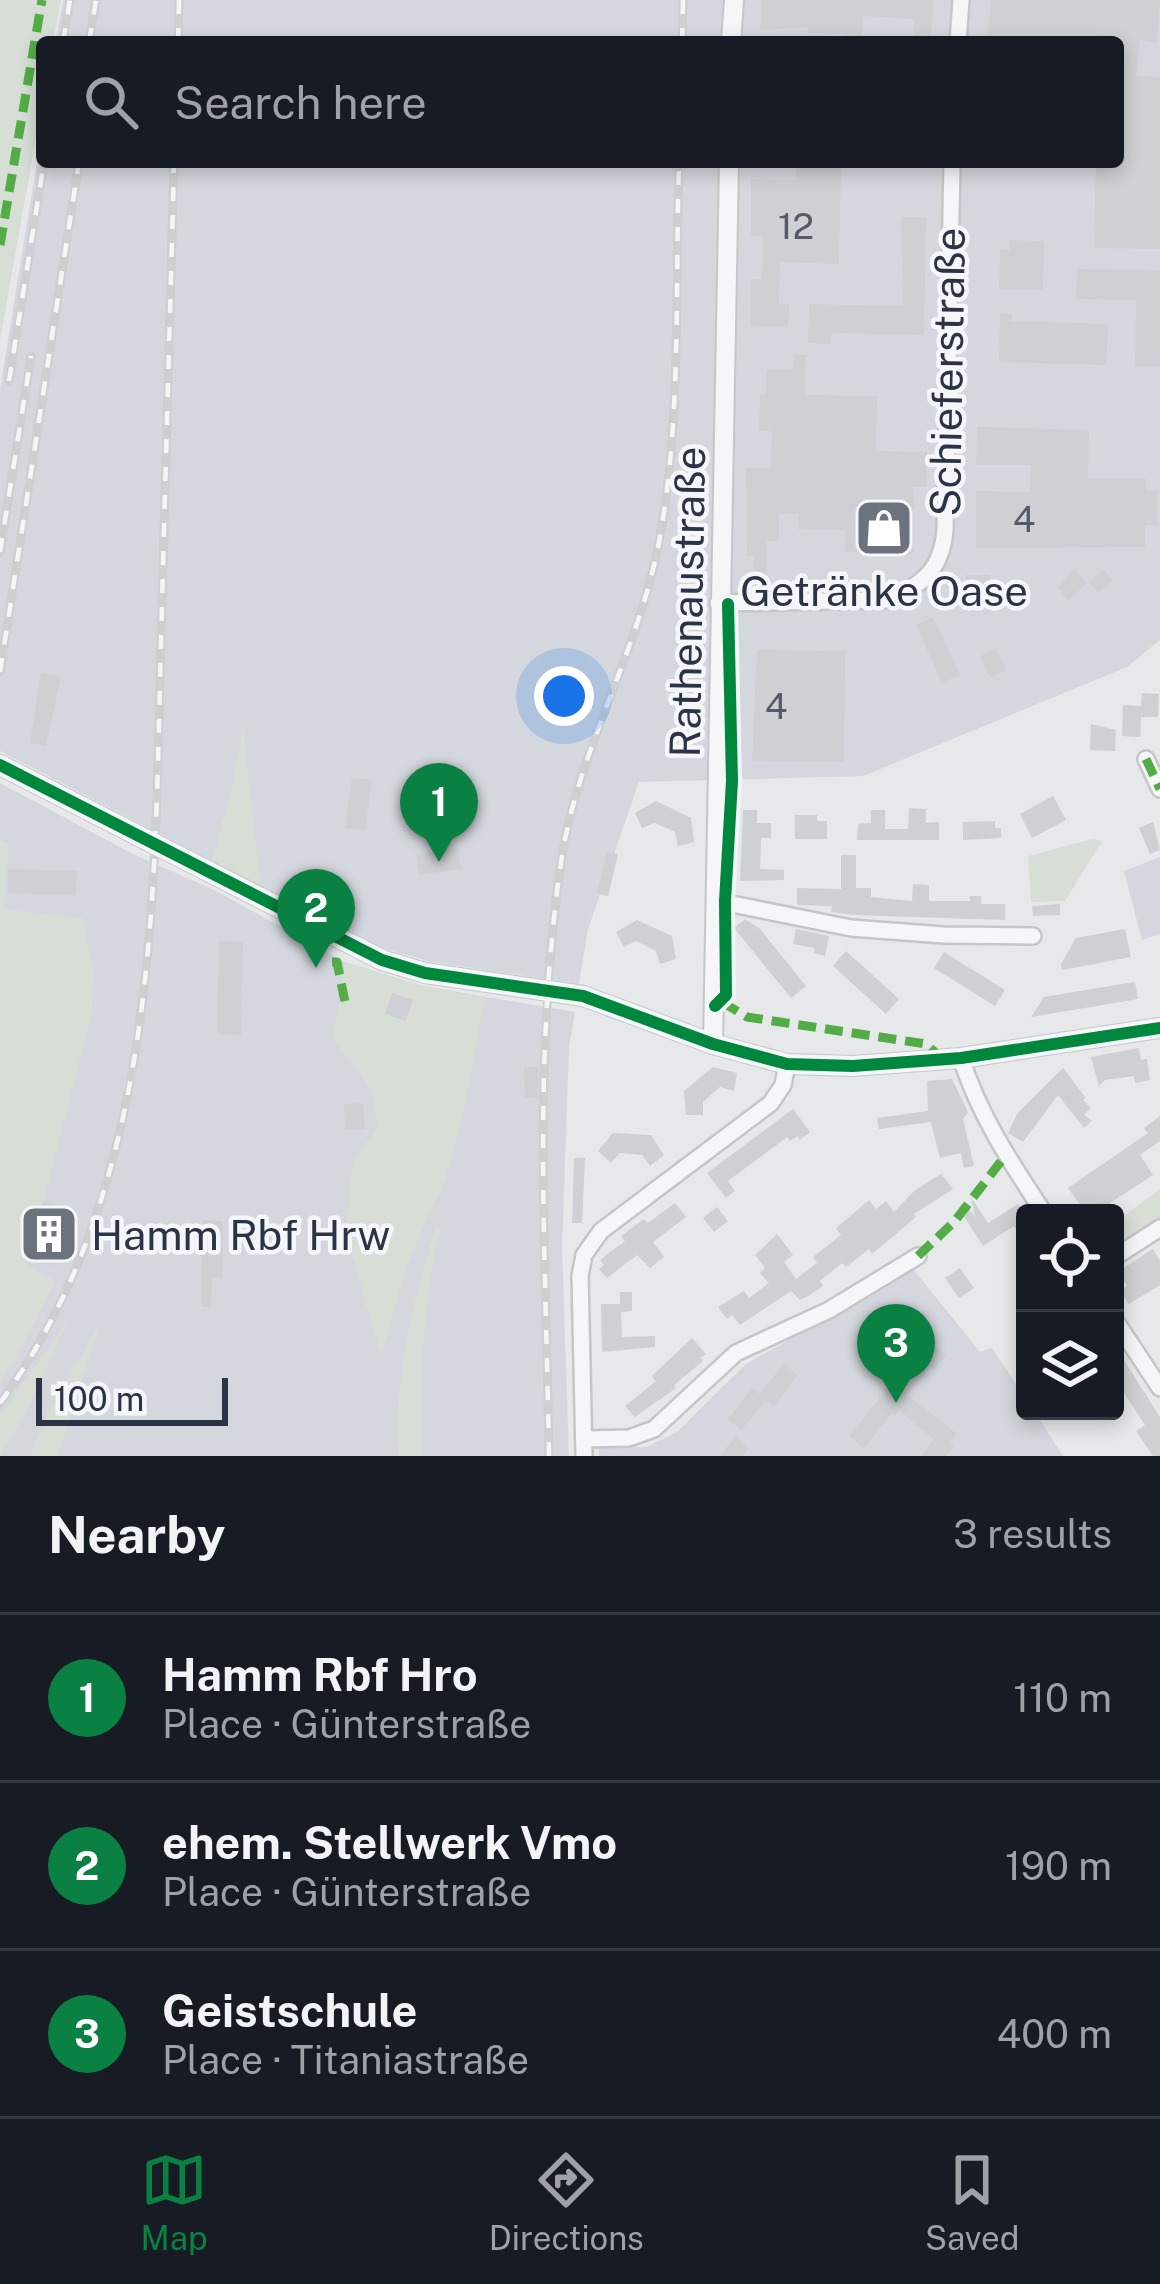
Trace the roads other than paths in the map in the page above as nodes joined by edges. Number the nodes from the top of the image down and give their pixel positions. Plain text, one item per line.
1 (734, 0) edge
2 (962, 0) edge
3 (731, 36) edge
4 (959, 36) edge
5 (729, 168) edge
6 (952, 168) edge
7 (718, 603) junction
8 (1147, 759) dead end
9 (0, 765) edge
10 (1160, 789) edge
11 (717, 901) junction
12 (1033, 936) dead end
13 (1160, 1028) edge
14 (713, 1043) junction
15 (961, 1058) junction
16 (787, 1064) junction
17 (1038, 1204) edge
18 (1160, 1228) edge
19 (1124, 1251) edge
20 (918, 1256) dead end
21 (1124, 1334) edge
22 (1160, 1388) edge
23 (584, 1447) edge

1 - 3 street
2 - 4 street
5 - 7 street, Rathenaustraße
6 - 7 street, Schieferstraße
7 - 11 street, Rathenaustraße
8 - 10 street
9 - 14 street
11 - 12 street
11 - 14 street, Rathenaustraße
13 - 15 street
14 - 16 street
15 - 16 street
15 - 17 street
16 - 23 street
18 - 19 street
20 - 23 street
21 - 22 street

